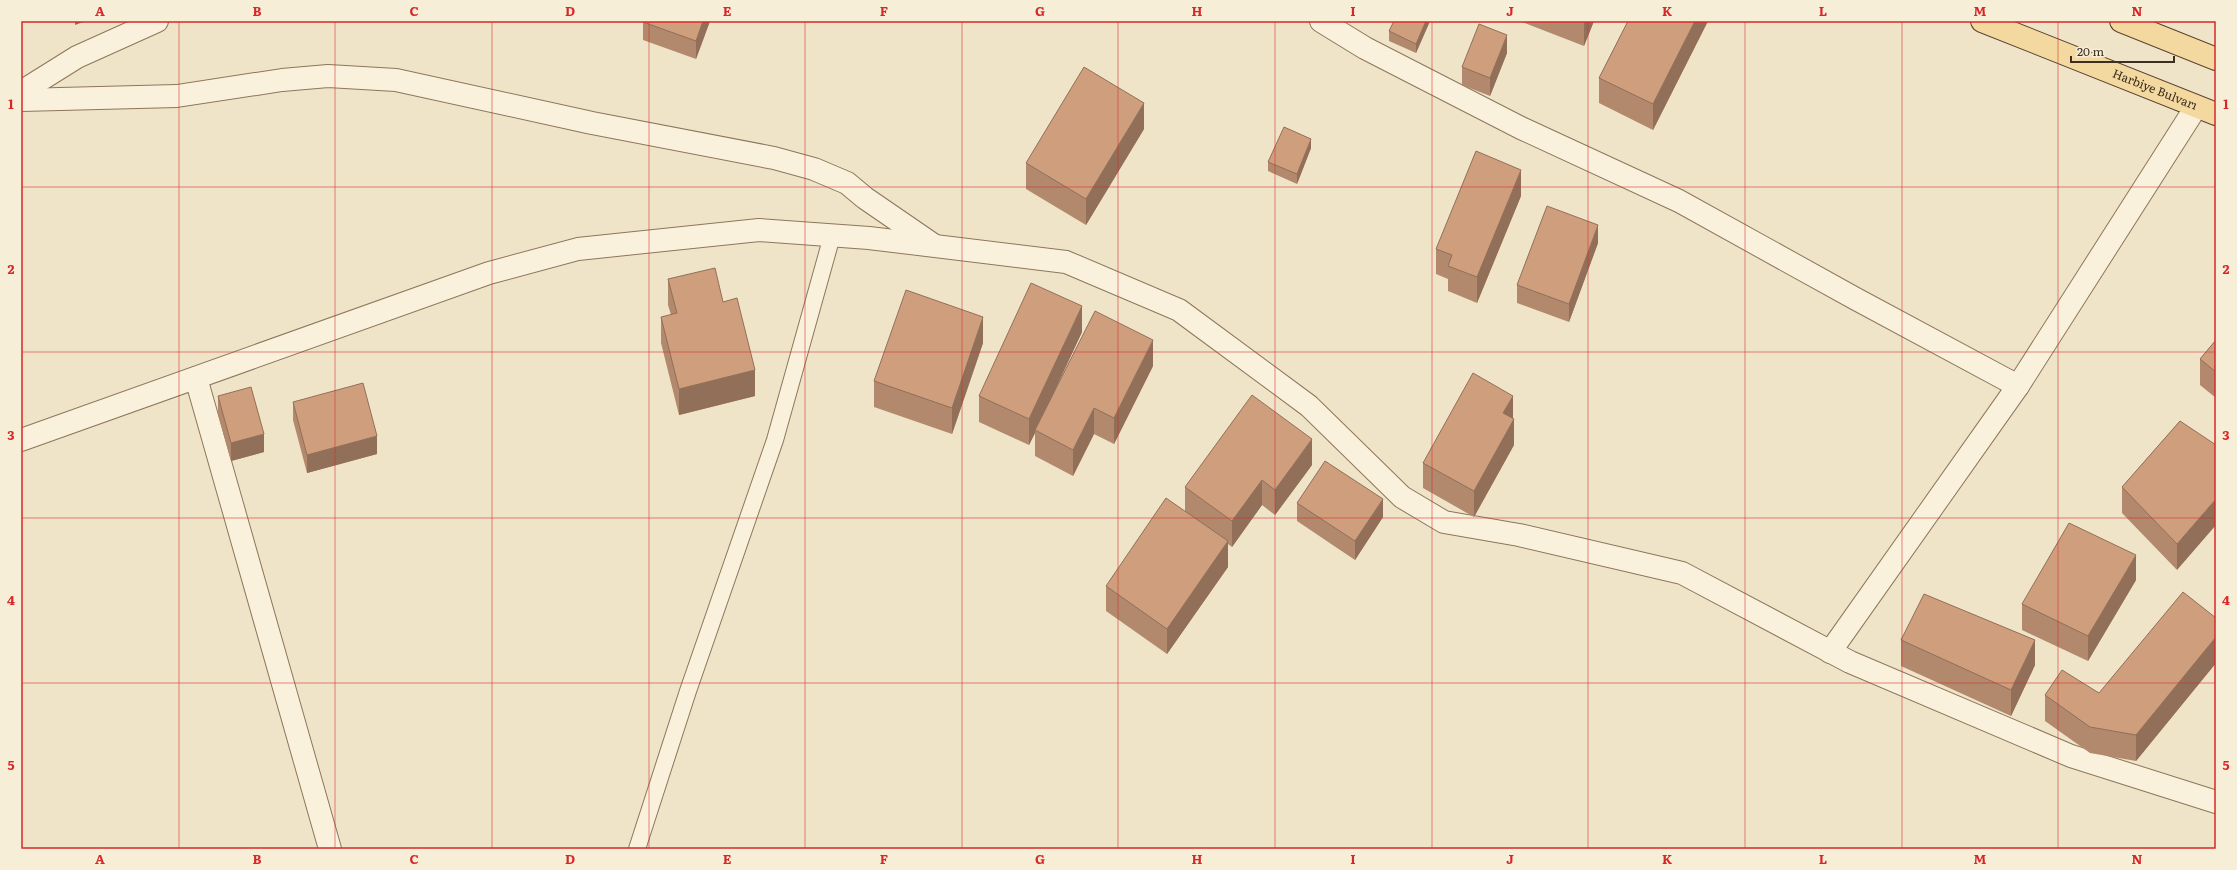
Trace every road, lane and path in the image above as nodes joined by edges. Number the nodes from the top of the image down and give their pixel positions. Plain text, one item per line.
1 (157, 21) edge
2 (1321, 21) edge
3 (1982, 21) edge
4 (2121, 21) edge
5 (2216, 59) edge
6 (21, 92) edge
7 (21, 100) edge
8 (2206, 110) edge
9 (832, 236) junction
10 (936, 246) junction
11 (196, 378) junction
12 (2018, 386) junction
13 (21, 440) edge
14 (1830, 652) junction
15 (2216, 802) edge
16 (330, 849) edge
17 (637, 849) edge

1 - 6 street
2 - 12 street
3 - 8 main road, Harbiye Bulvarı
4 - 5 main road
7 - 10 street
8 - 12 street
9 - 10 street
9 - 11 street
9 - 17 lane
10 - 14 street
11 - 13 street
11 - 16 street
12 - 14 street
14 - 15 street

